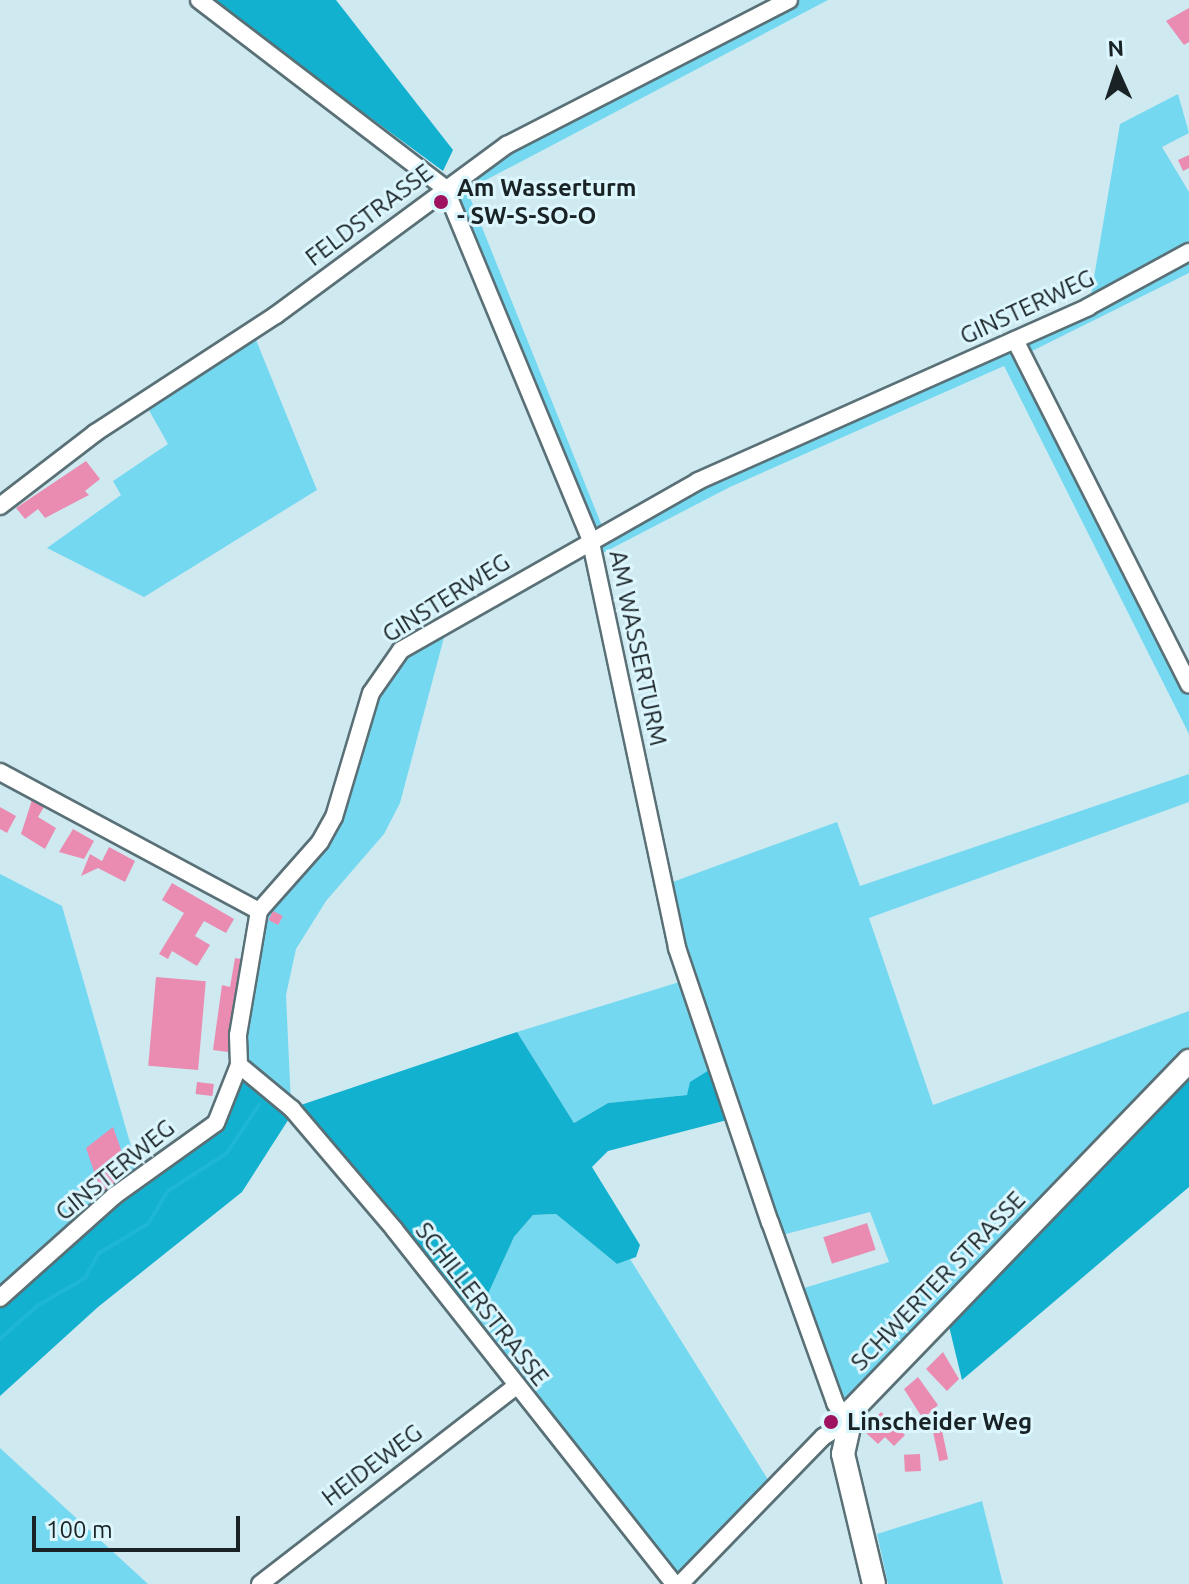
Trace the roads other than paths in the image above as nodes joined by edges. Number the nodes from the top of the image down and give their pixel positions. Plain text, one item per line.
1 (199, 0) edge
2 (789, 0) edge
3 (445, 188) junction
4 (1189, 252) edge
5 (1015, 340) junction
6 (0, 506) edge
7 (590, 538) junction
8 (1189, 685) edge
9 (0, 772) edge
10 (259, 911) junction
11 (1189, 1061) edge
12 (239, 1065) junction
13 (0, 1298) edge
14 (516, 1386) junction
15 (847, 1422) junction
16 (260, 1584) edge
17 (677, 1584) edge
18 (874, 1584) edge

1 - 3 street
2 - 3 street, FELDSTRASSE
3 - 6 street, FELDSTRASSE
3 - 7 street, AM WASSERTURM
4 - 5 street, GINSTERWEG
5 - 7 street, GINSTERWEG
5 - 8 street
7 - 10 street, GINSTERWEG
7 - 15 street, AM WASSERTURM
9 - 10 street
10 - 12 street, GINSTERWEG
11 - 15 main road, SCHWERTER STRASSE
12 - 13 street, GINSTERWEG
12 - 14 street, SCHILLERSTRASSE
14 - 16 street, HEIDEWEG
14 - 17 street, SCHILLERSTRASSE
15 - 17 street
15 - 18 main road

